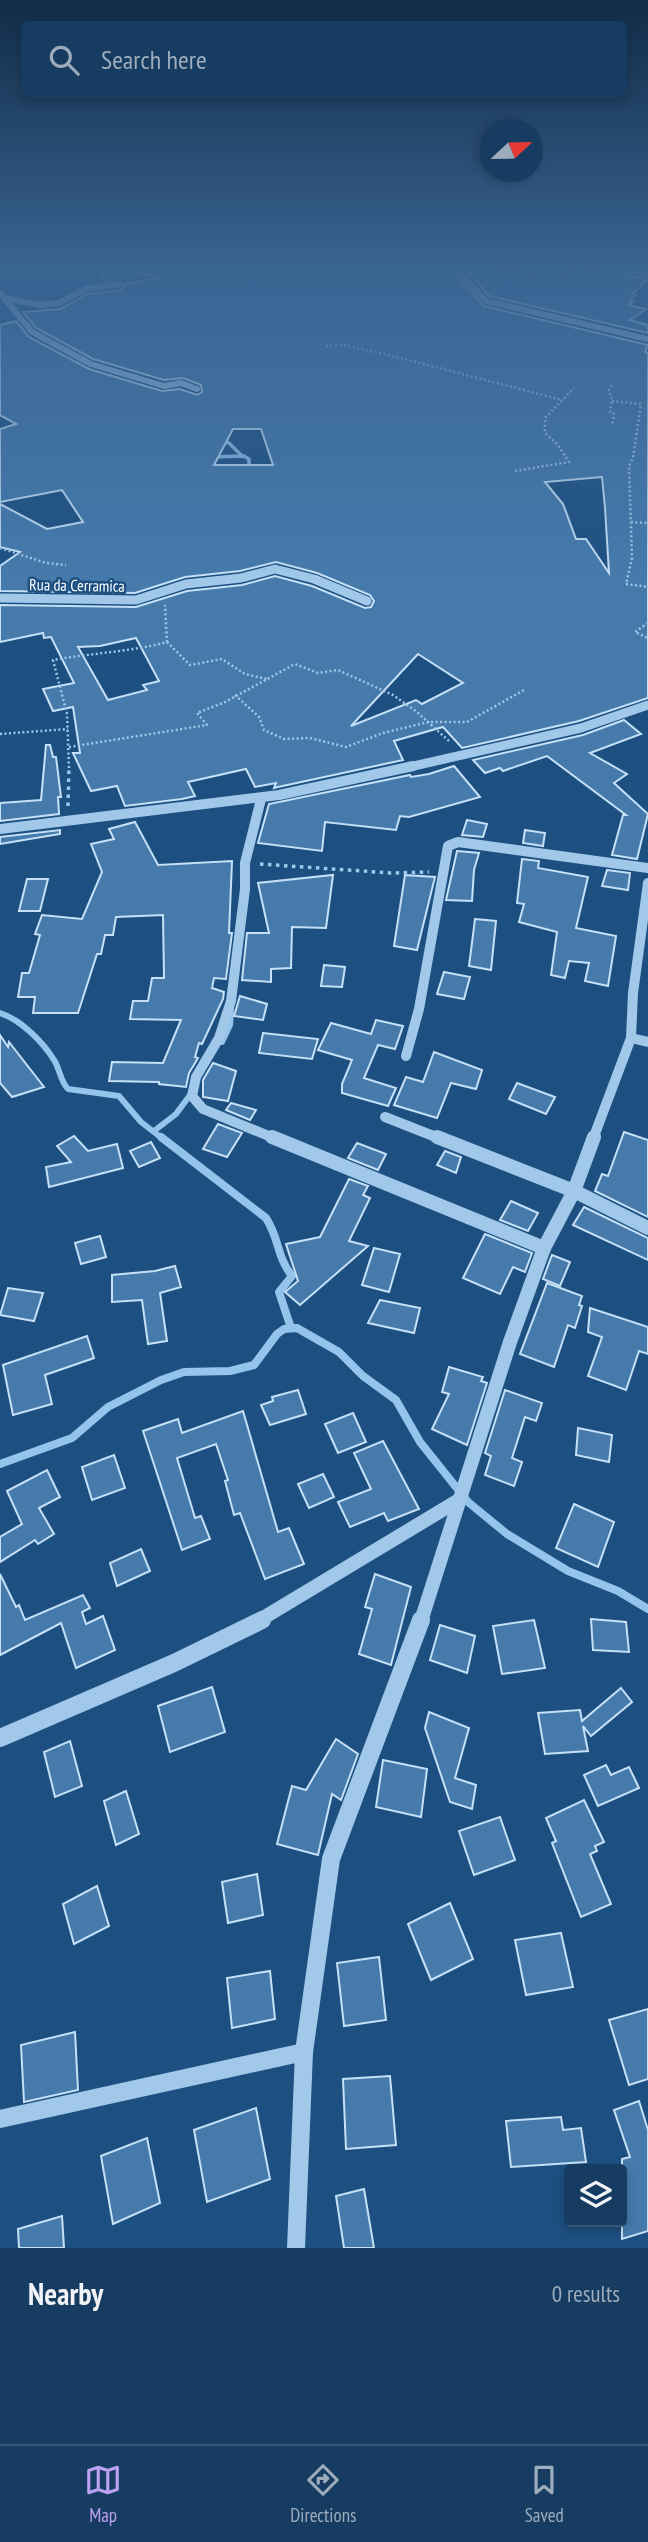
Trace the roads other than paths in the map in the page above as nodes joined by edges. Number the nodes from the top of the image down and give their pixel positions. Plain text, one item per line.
1 (103, 368) edge
2 (197, 389) dead end
3 (275, 569) joint
4 (0, 598) edge
5 (367, 601) dead end
6 (648, 705) edge
7 (261, 799) junction
8 (0, 829) edge
9 (648, 868) edge
10 (648, 883) edge
11 (631, 1038) junction
12 (648, 1042) edge
13 (406, 1056) dead end
14 (385, 1117) dead end
15 (573, 1191) junction
16 (648, 1228) edge
17 (544, 1248) junction
18 (459, 1500) junction
19 (0, 1738) edge
20 (304, 2052) junction
21 (0, 2119) edge
22 (296, 2248) edge

1 - 2 street
3 - 4 street, Rua da Cerramica
3 - 5 street
6 - 7 street
7 - 8 street
7 - 17 street
9 - 13 street
10 - 11 street
11 - 12 street
11 - 15 street
14 - 15 street
15 - 16 street
15 - 17 street
17 - 18 street
18 - 19 street
18 - 20 street
20 - 21 street
20 - 22 street

